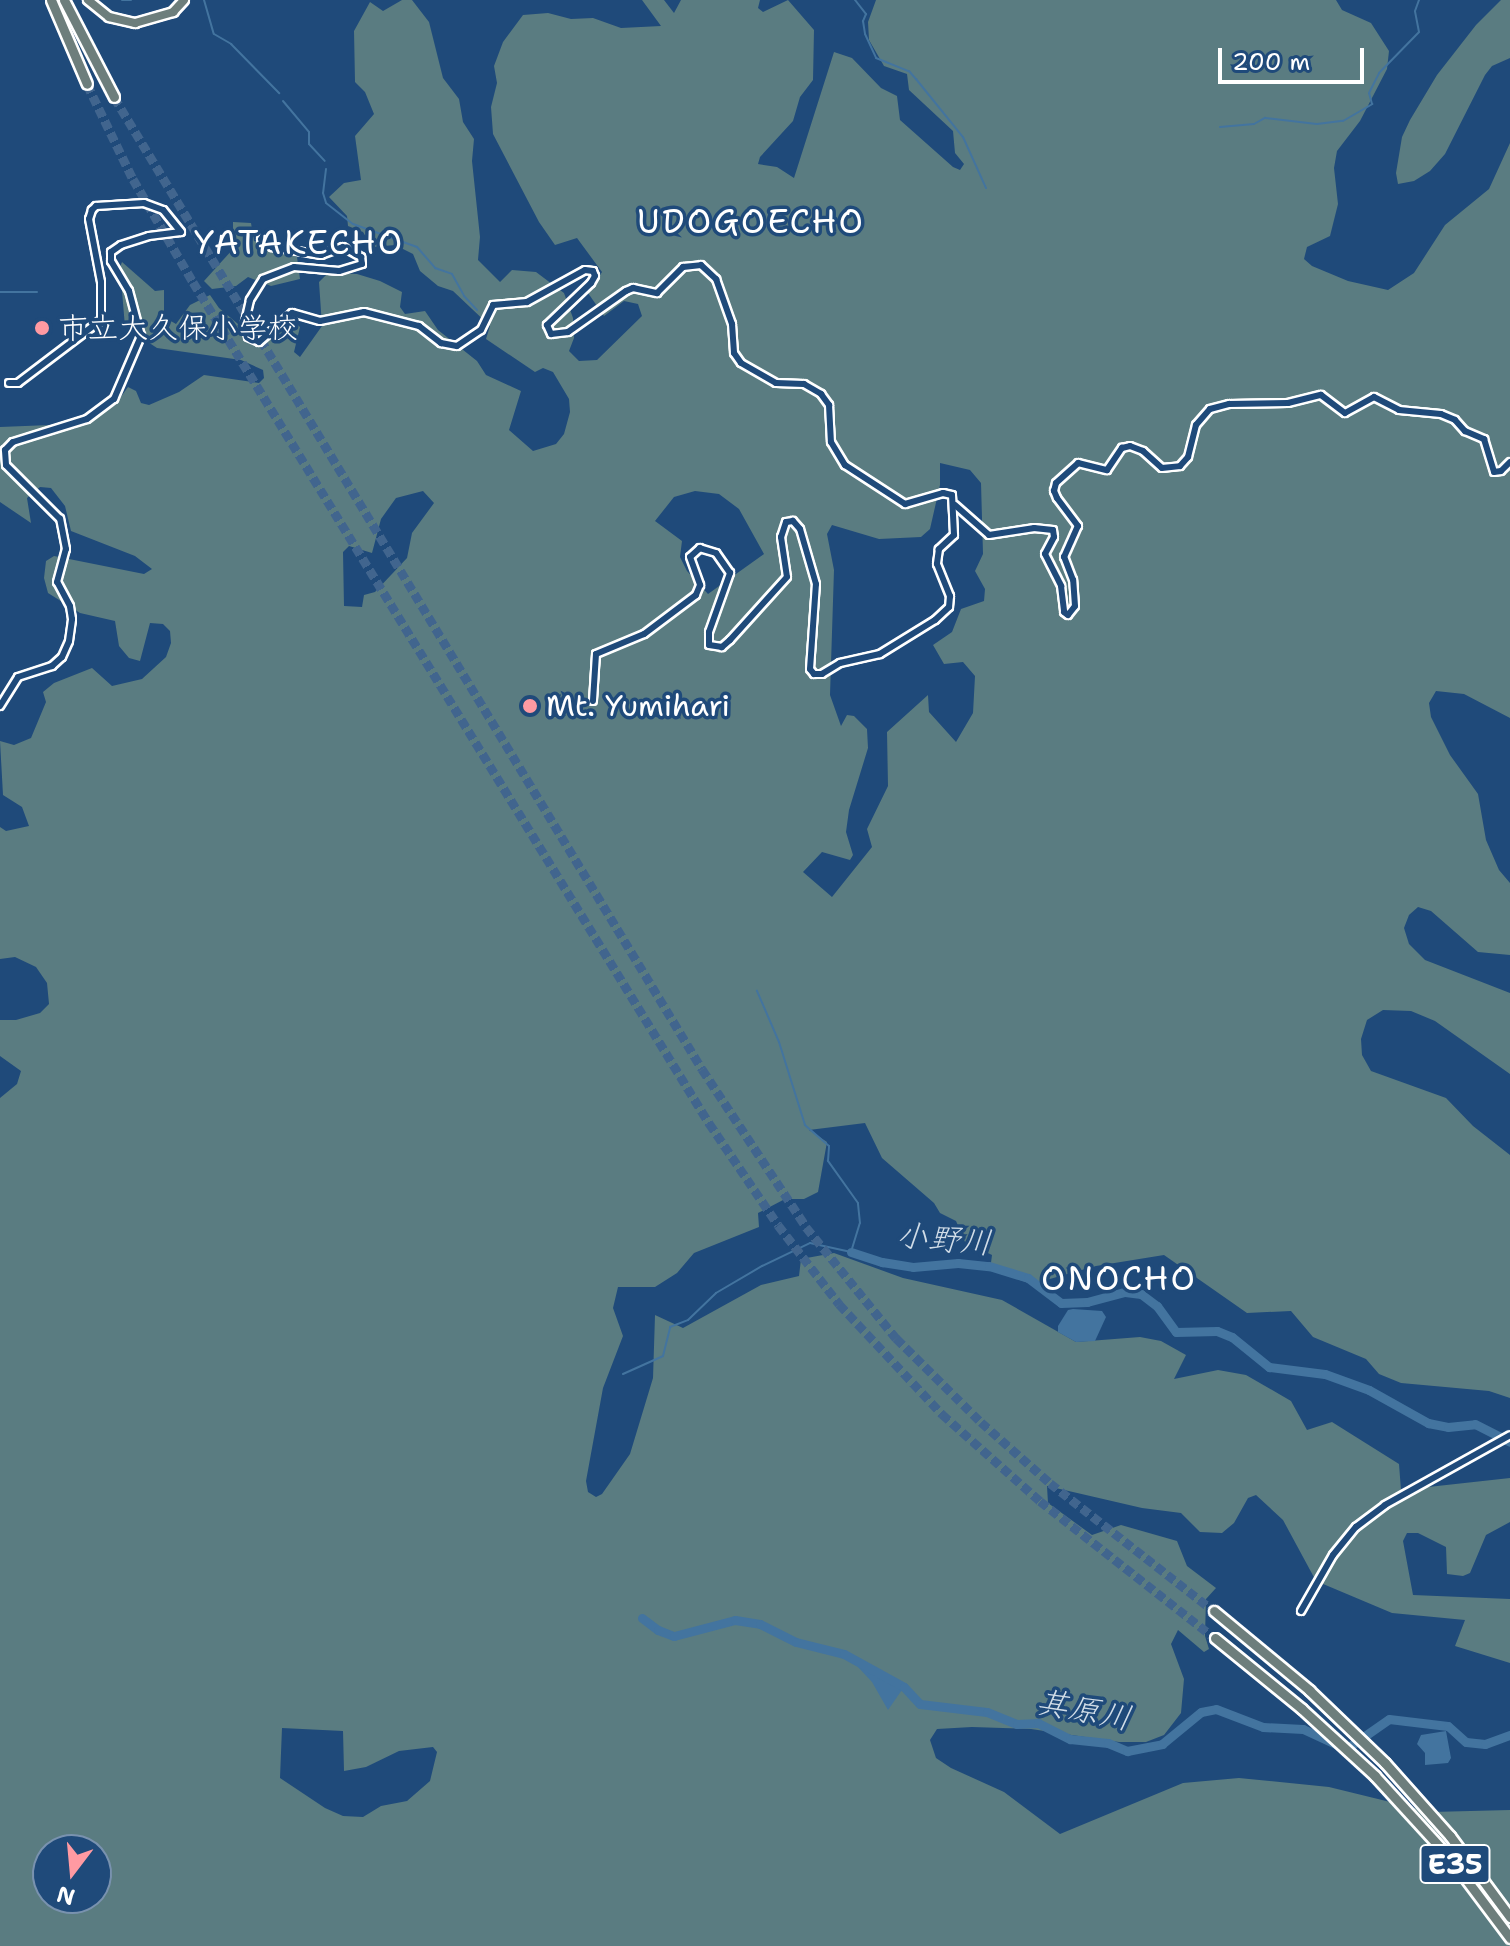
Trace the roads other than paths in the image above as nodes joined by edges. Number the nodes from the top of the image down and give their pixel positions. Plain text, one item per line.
1 (49, 0) edge
2 (66, 0) edge
3 (88, 0) edge
4 (184, 0) edge
5 (87, 84) tunnel mouth
6 (114, 97) tunnel mouth
7 (261, 239) dead end
8 (9, 383) dead end
9 (1510, 462) edge
10 (955, 505) junction
11 (593, 701) dead end
12 (0, 706) edge
13 (1510, 1435) edge
14 (1214, 1611) tunnel mouth
15 (1301, 1611) dead end
16 (1215, 1638) tunnel mouth
17 (1510, 1917) edge
18 (1510, 1938) edge

1 - 5 highway
2 - 6 highway
3 - 4 main road
7 - 10 street
8 - 12 street
9 - 10 street
10 - 11 street
13 - 15 street
14 - 17 highway, E35
16 - 18 highway, E35

